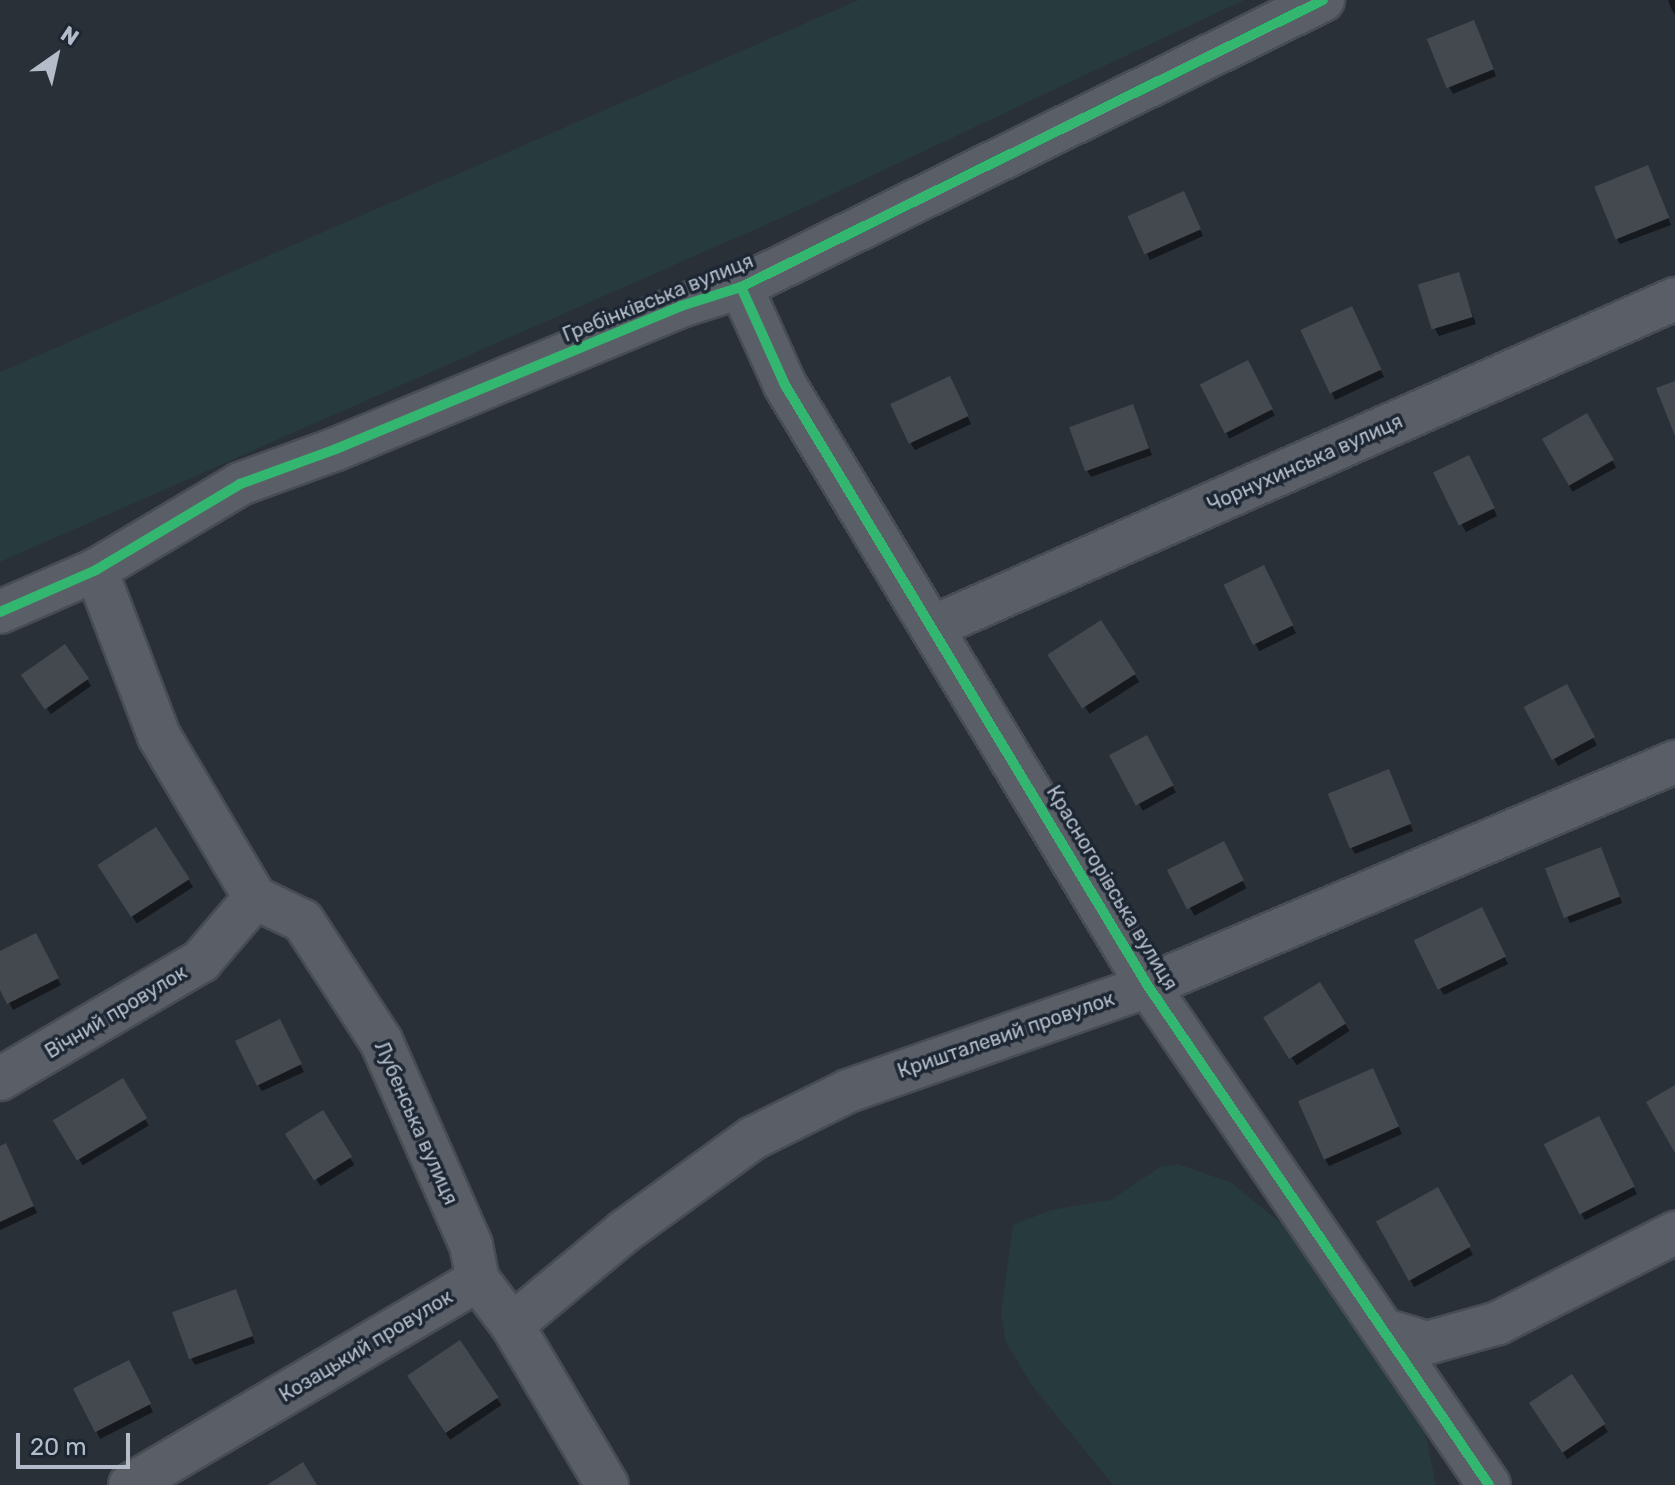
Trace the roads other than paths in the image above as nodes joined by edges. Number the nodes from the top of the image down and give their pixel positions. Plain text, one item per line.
1 (1323, 0) edge
2 (741, 287) junction
3 (1675, 299) edge
4 (96, 570) junction
5 (0, 612) edge
6 (935, 626) junction
7 (1675, 762) edge
8 (255, 898) junction
9 (1148, 986) junction
10 (0, 1079) edge
11 (1675, 1233) edge
12 (478, 1280) junction
13 (512, 1325) junction
14 (1388, 1331) junction
15 (130, 1485) edge
16 (607, 1485) edge
17 (1489, 1485) edge

1 - 2 street, Гребінківська вулиця
2 - 4 street, Гребінківська вулиця
2 - 6 street, Красногорівська вулиця
3 - 6 street, Чорнухинська вулиця
4 - 5 street, Гребінківська вулиця
4 - 8 street
6 - 9 street, Красногорівська вулиця
7 - 9 street, Кришталевий провулок
8 - 10 street, Вічний провулок
8 - 12 street, Лубенська вулиця
9 - 13 street, Кришталевий провулок
9 - 14 street, Красногорівська вулиця
11 - 14 street
12 - 13 street, Лубенська вулиця
12 - 15 street, Козацький провулок
13 - 16 street, Лубенська вулиця
14 - 17 street, Красногорівська вулиця

